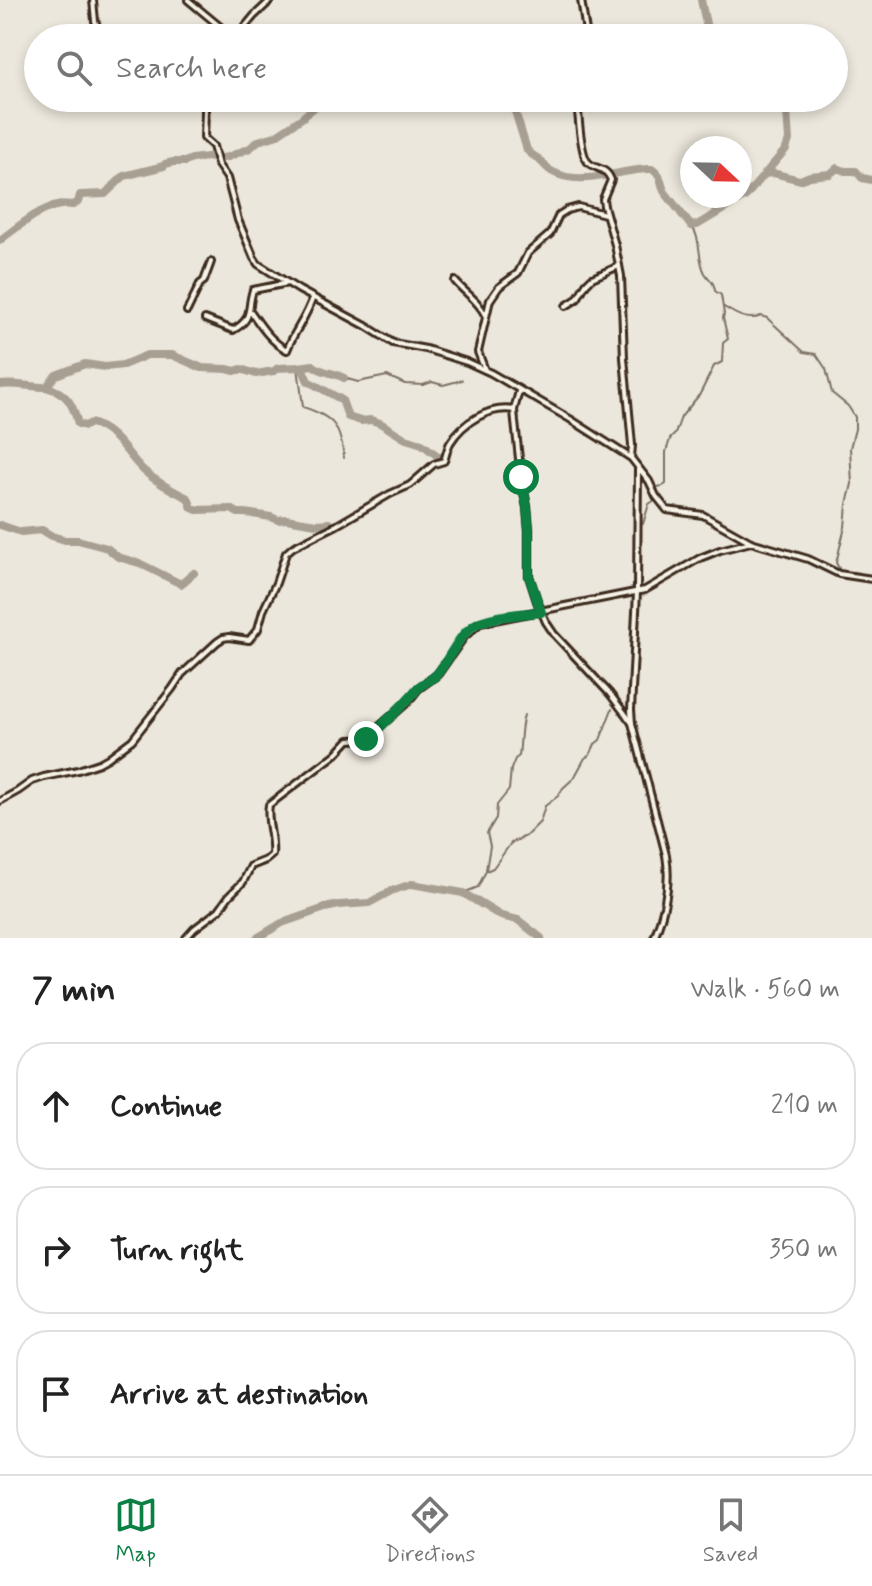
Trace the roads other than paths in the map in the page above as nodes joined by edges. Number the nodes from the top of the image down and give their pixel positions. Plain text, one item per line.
1 (93, 0) edge
2 (188, 0) edge
3 (271, 0) edge
4 (581, 0) edge
5 (96, 24) edge
6 (217, 24) edge
7 (248, 24) edge
8 (585, 24) edge
9 (205, 112) edge
10 (578, 112) edge
11 (605, 214) junction
12 (211, 262) dead end
13 (619, 266) junction
14 (455, 281) dead end
15 (288, 283) junction
16 (313, 297) junction
17 (566, 306) dead end
18 (187, 311) dead end
19 (251, 312) junction
20 (486, 316) junction
21 (205, 319) dead end
22 (485, 371) junction
23 (519, 391) junction
24 (514, 410) junction
25 (631, 458) junction
26 (638, 467) junction
27 (751, 542) junction
28 (872, 579) edge
29 (637, 592) junction
30 (541, 612) junction
31 (632, 723) junction
32 (0, 801) edge
33 (186, 938) edge
34 (654, 938) edge

1 - 5 street
2 - 6 street
3 - 7 street
4 - 8 street
9 - 15 street
10 - 11 street
11 - 13 street
11 - 20 street
12 - 18 street
13 - 17 street
13 - 25 street
14 - 20 street
15 - 16 street
15 - 19 street
16 - 19 street
16 - 22 street
19 - 21 street
20 - 22 street
22 - 23 street
23 - 24 street
23 - 25 street
24 - 30 street
24 - 32 street
25 - 26 street
26 - 27 street
26 - 29 street
27 - 28 street
27 - 29 street
29 - 30 street
29 - 31 street
30 - 31 street
30 - 33 street
31 - 34 street

